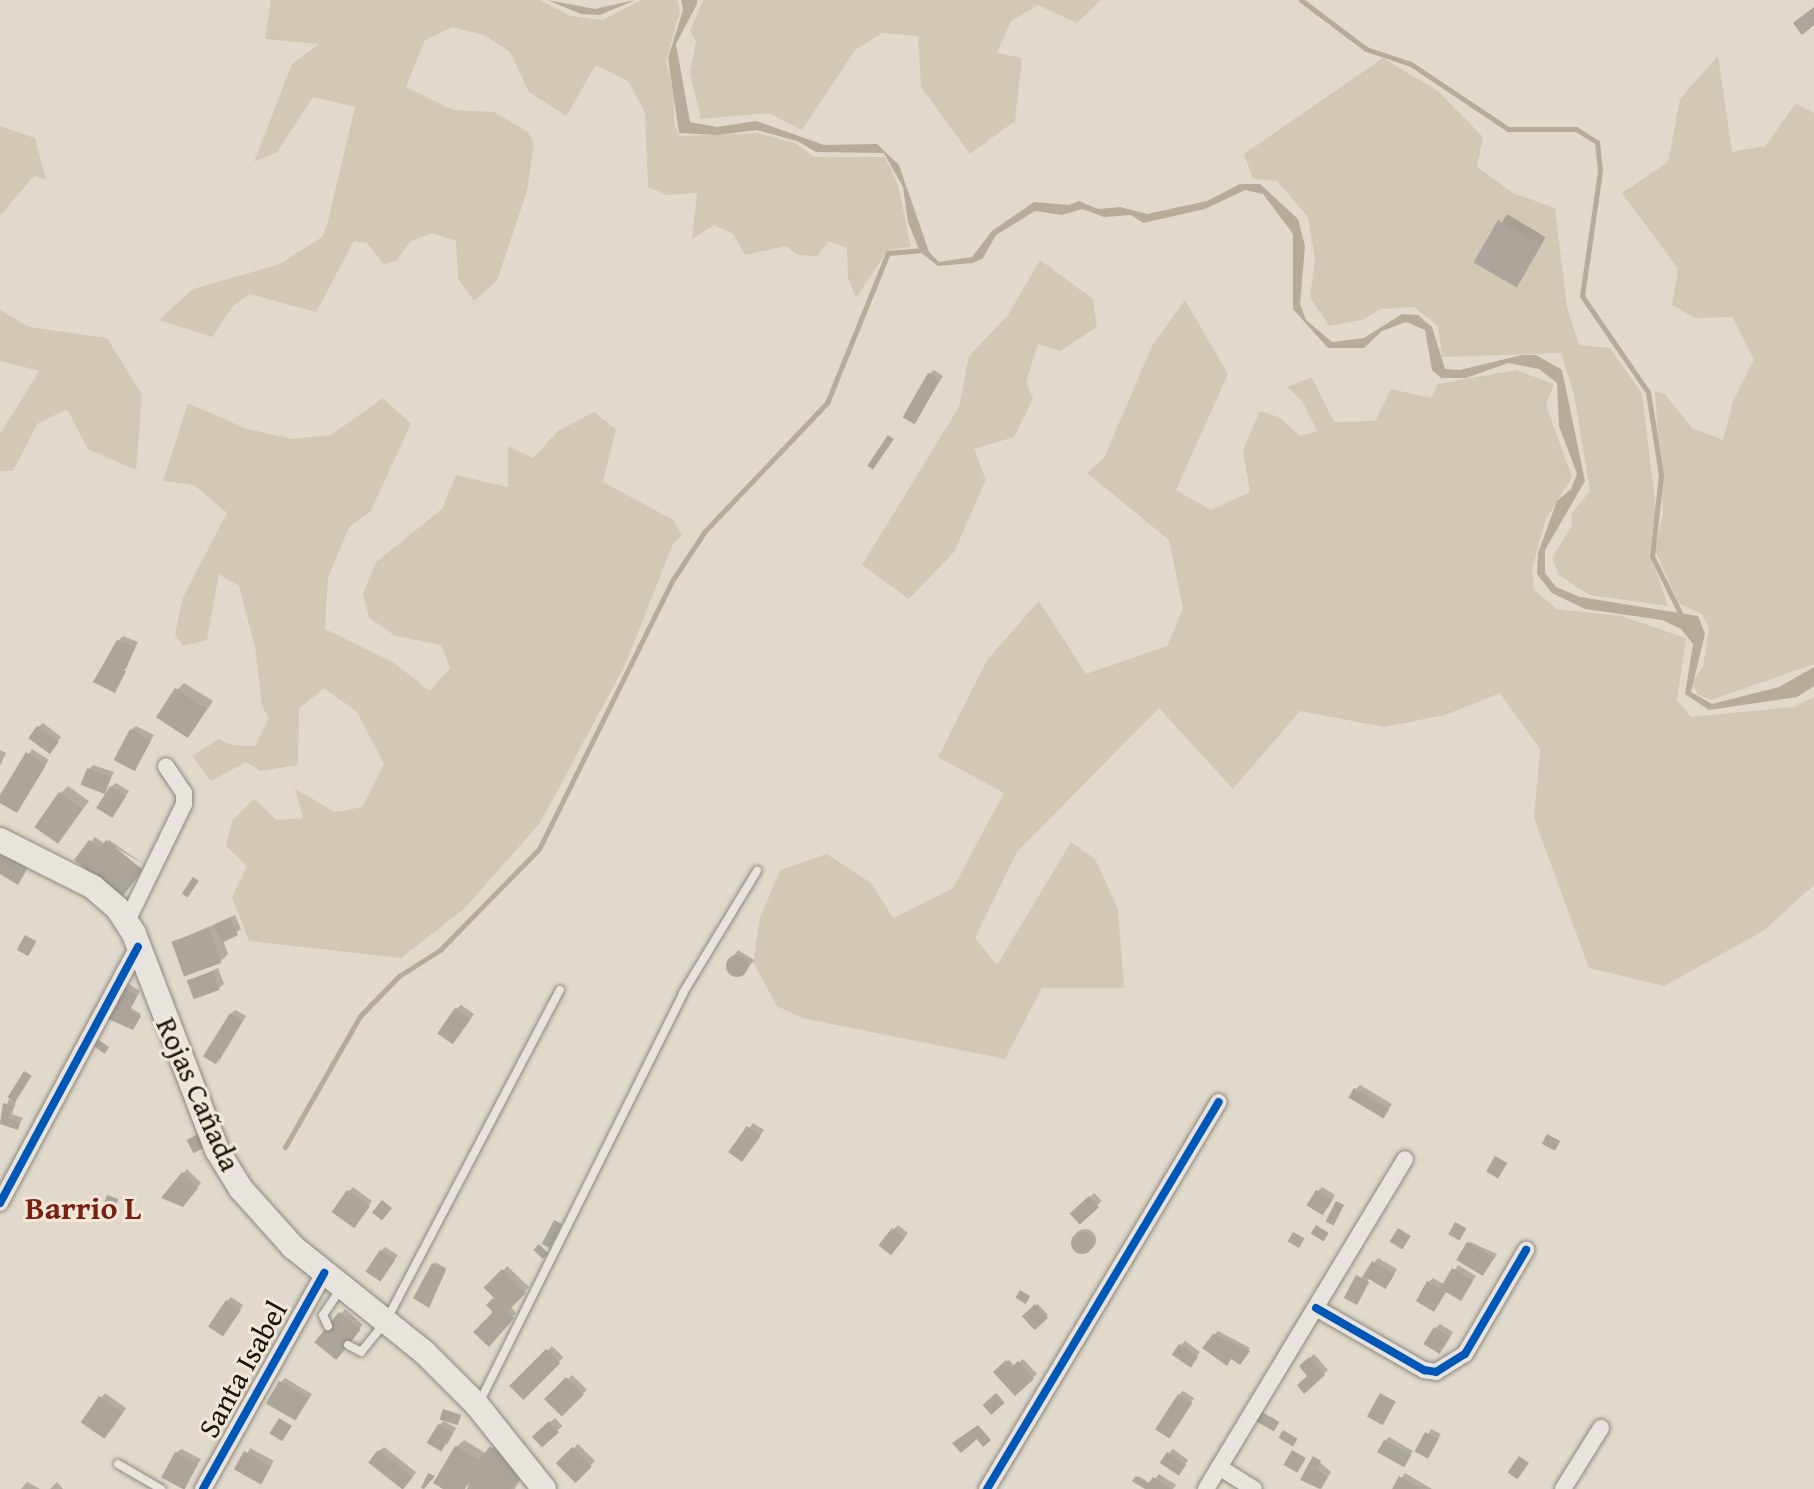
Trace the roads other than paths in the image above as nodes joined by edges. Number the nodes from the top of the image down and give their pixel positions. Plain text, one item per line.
1 (166, 766) dead end
2 (0, 840) edge
3 (757, 871) dead end
4 (127, 921) junction
5 (138, 947) junction
6 (560, 990) dead end
7 (1219, 1102) dead end
8 (1405, 1159) dead end
9 (0, 1203) edge
10 (1526, 1250) dead end
11 (333, 1280) junction
12 (305, 1306) junction
13 (1316, 1308) junction
14 (386, 1321) junction
15 (348, 1345) dead end
16 (477, 1405) junction
17 (1601, 1428) dead end
18 (118, 1464) dead end
19 (1219, 1467) junction
20 (540, 1487) edge
21 (161, 1489) edge
22 (203, 1489) edge
23 (987, 1489) edge
24 (1206, 1489) edge
25 (1254, 1489) edge
26 (1563, 1489) edge

1 - 4 street
2 - 4 main road, Rojas Cañada
3 - 16 lane
4 - 5 main road, Rojas Cañada
5 - 9 street
5 - 11 main road, Rojas Cañada
6 - 14 lane
7 - 23 street
8 - 13 street
10 - 13 street
11 - 12 street, Santa Isabel
11 - 12 lane
11 - 14 main road, Rojas Cañada
12 - 22 street, Santa Isabel
13 - 19 street
14 - 15 lane
14 - 16 main road, Rojas Cañada
16 - 20 main road, Rojas Cañada
17 - 26 street
18 - 21 lane
19 - 24 street
19 - 25 street

